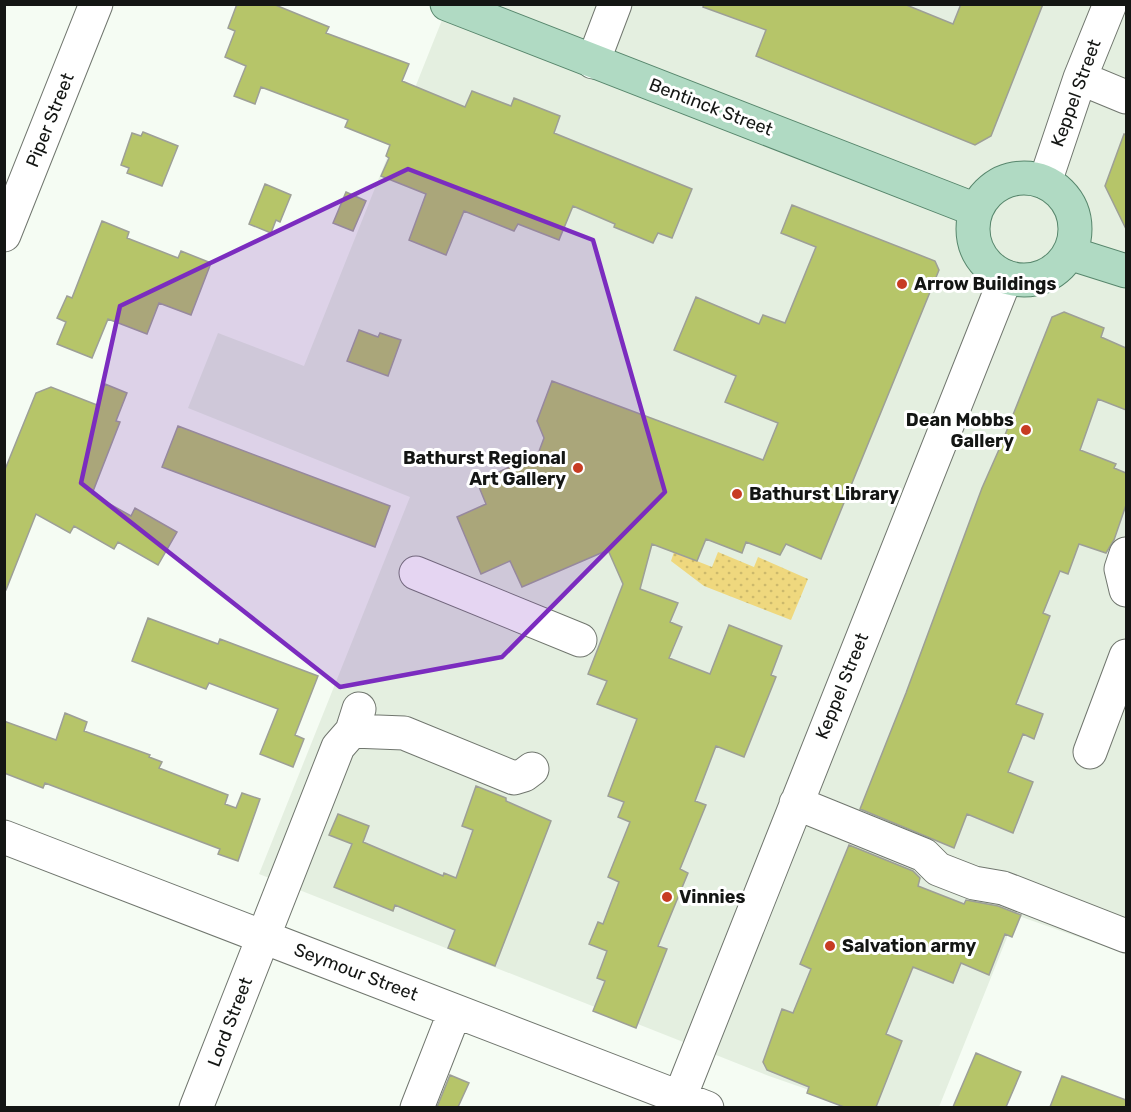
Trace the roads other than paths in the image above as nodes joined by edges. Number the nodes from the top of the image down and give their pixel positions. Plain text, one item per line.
1 (96, 4) edge
2 (447, 4) edge
3 (596, 4) edge
4 (615, 4) edge
5 (1110, 4) edge
6 (585, 58) junction
7 (1080, 78) junction
8 (1126, 97) edge
9 (1045, 182) junction
10 (976, 210) junction
11 (4, 235) edge
12 (1069, 253) junction
13 (1126, 272) edge
14 (1006, 277) junction
15 (1126, 554) edge
16 (416, 573) dead end
17 (1126, 590) edge
18 (580, 640) dead end
19 (1126, 656) edge
20 (1090, 752) dead end
21 (532, 769) dead end
22 (796, 803) junction
23 (4, 837) edge
24 (262, 936) junction
25 (1126, 936) edge
26 (455, 1011) junction
27 (684, 1105) edge
28 (196, 1107) edge
29 (417, 1107) edge

1 - 11 street, Piper Street
2 - 6 main road, Bentinck Street
3 - 6 street
4 - 6 street
5 - 7 street, Keppel Street
6 - 10 main road, Bentinck Street
7 - 8 street
7 - 9 street, Keppel Street
9 - 10 main road
9 - 12 main road
10 - 14 main road
12 - 13 main road
12 - 14 main road
14 - 22 street, Keppel Street
15 - 17 street
16 - 18 street
19 - 20 street
21 - 24 street, Lord Street
22 - 25 street
22 - 27 street, Keppel Street
23 - 24 street, Seymour Street
24 - 26 street, Seymour Street
24 - 28 street, Lord Street
26 - 27 street, Seymour Street
26 - 29 street

